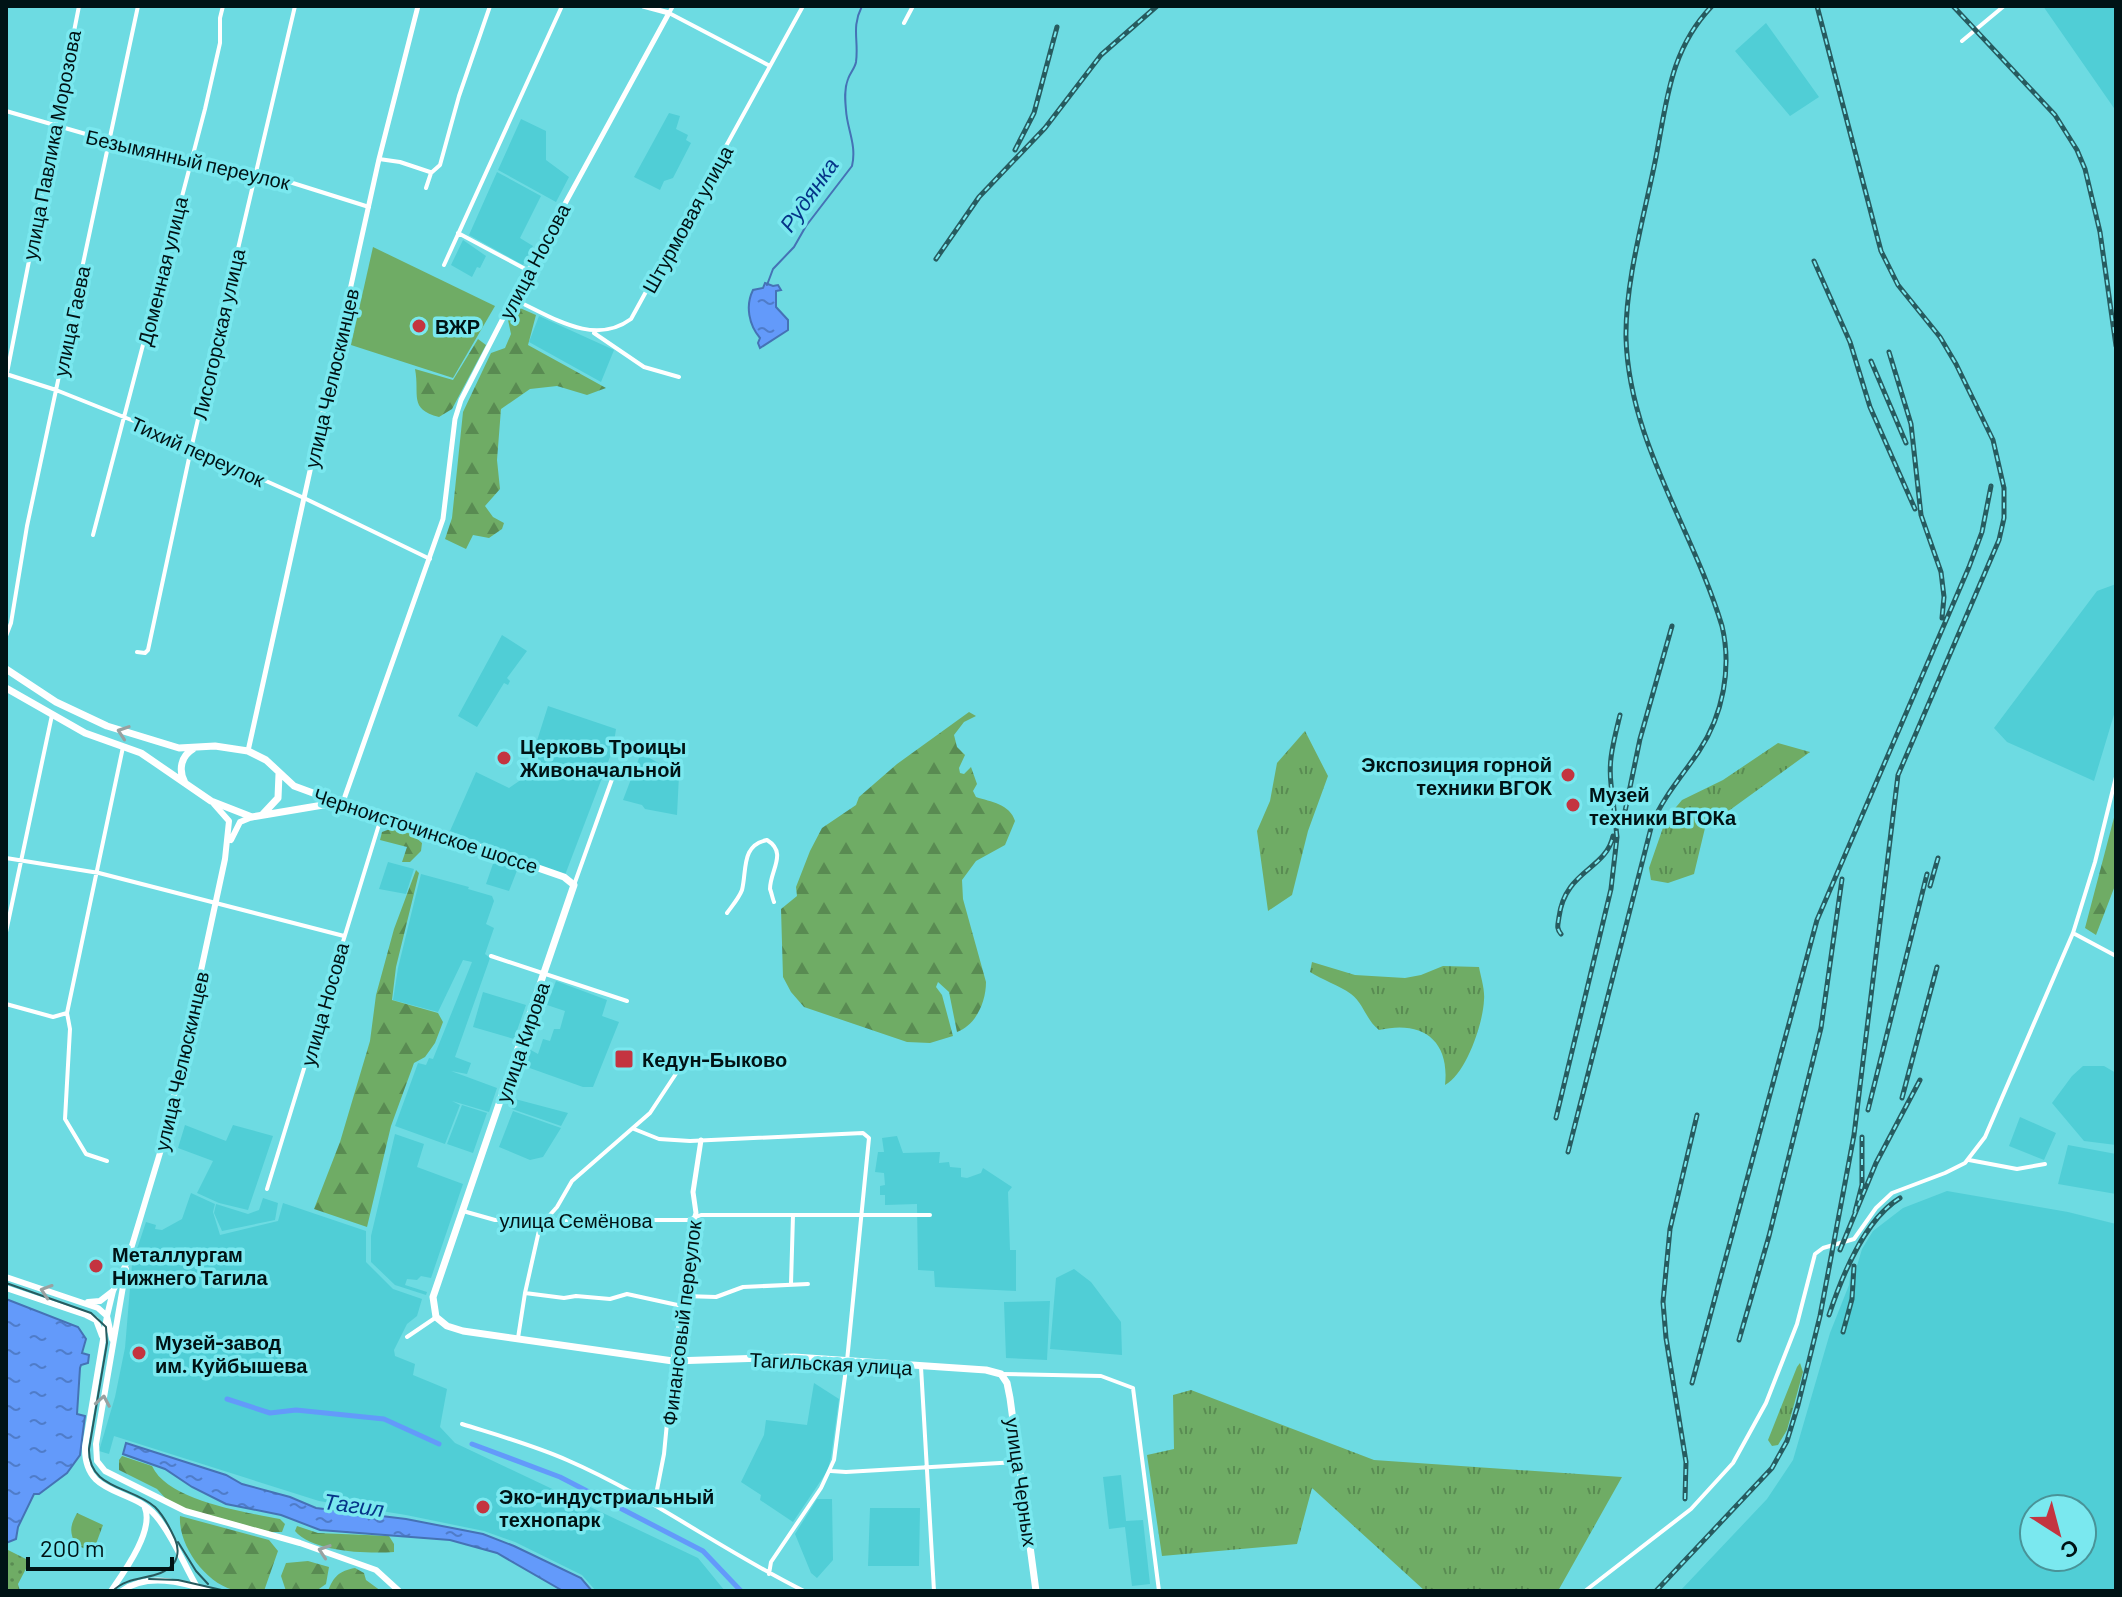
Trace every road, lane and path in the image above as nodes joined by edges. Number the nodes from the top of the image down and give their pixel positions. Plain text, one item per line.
1 (79, 6) edge
2 (138, 6) edge
3 (223, 6) edge
4 (295, 6) edge
5 (418, 6) edge
6 (490, 6) edge
7 (562, 6) edge
8 (643, 6) edge
9 (673, 6) edge
10 (803, 6) edge
11 (913, 6) edge
12 (2004, 6) edge
13 (669, 13) junction
14 (904, 23) dead end
15 (1962, 41) dead end
16 (770, 66) junction
17 (6, 111) edge
18 (55, 126) junction
19 (110, 141) junction
20 (379, 159) junction
21 (190, 161) junction
22 (431, 173) junction
23 (256, 175) junction
24 (426, 188) dead end
25 (369, 207) junction
26 (458, 233) junction
27 (444, 265) dead end
28 (529, 271) junction
29 (513, 299) junction
30 (594, 332) junction
31 (6, 375) edge
32 (679, 377) dead end
33 (56, 390) junction
34 (125, 418) junction
35 (191, 449) junction
36 (304, 498) junction
37 (93, 535) dead end
38 (430, 559) junction
39 (6, 636) edge
40 (137, 652) dead end
41 (6, 669) edge
42 (6, 688) edge
43 (52, 715) junction
44 (123, 746) junction
45 (199, 746) junction
46 (248, 751) junction
47 (616, 768) dead end
48 (279, 774) junction
49 (2116, 777) edge
50 (186, 783) junction
51 (211, 801) junction
52 (340, 802) junction
53 (261, 815) junction
54 (252, 817) junction
55 (381, 818) junction
56 (6, 858) edge
57 (225, 859) junction
58 (21, 861) junction
59 (94, 873) junction
60 (574, 885) junction
61 (216, 902) junction
62 (774, 902) dead end
63 (727, 913) dead end
64 (6, 932) edge
65 (2073, 933) junction
66 (344, 936) junction
67 (491, 956) dead end
68 (2116, 956) edge
69 (545, 976) junction
70 (627, 1001) dead end
71 (6, 1004) edge
72 (67, 1013) junction
73 (685, 1060) dead end
74 (634, 1129) junction
75 (701, 1140) junction
76 (1969, 1160) junction
77 (107, 1161) dead end
78 (2045, 1164) dead end
79 (267, 1189) dead end
80 (463, 1211) junction
81 (863, 1214) junction
82 (793, 1215) junction
83 (930, 1215) dead end
84 (694, 1218) junction
85 (546, 1220) junction
86 (127, 1262) junction
87 (6, 1277) edge
88 (791, 1284) junction
89 (808, 1284) dead end
90 (6, 1288) edge
91 (113, 1291) junction
92 (525, 1293) junction
93 (684, 1296) junction
94 (83, 1302) junction
95 (682, 1306) junction
96 (107, 1316) junction
97 (436, 1317) junction
98 (407, 1337) dead end
99 (102, 1340) junction
100 (518, 1340) junction
101 (113, 1346) junction
102 (673, 1361) junction
103 (847, 1361) junction
104 (921, 1367) junction
105 (1001, 1374) junction
106 (462, 1424) dead end
107 (1019, 1462) junction
108 (927, 1466) junction
109 (831, 1471) junction
110 (143, 1505) junction
111 (654, 1505) junction
112 (769, 1574) junction
113 (197, 1587) junction
114 (74, 1591) edge
115 (94, 1591) edge
116 (111, 1591) edge
117 (122, 1591) edge
118 (209, 1591) edge
119 (399, 1591) edge
120 (804, 1591) edge
121 (934, 1591) edge
122 (1036, 1591) edge
123 (1159, 1591) edge
124 (1585, 1591) edge

1 - 18 street, улица Павлика Морозова
2 - 19 street, улица Гаева
3 - 21 street, Доменная улица
4 - 23 street, Лисогорская улица
5 - 20 street, улица Челюскинцев
6 - 22 street
7 - 26 street
8 - 13 street
9 - 13 street, улица Носова
10 - 16 street, Штурмовая улица
11 - 14 street
12 - 15 street
13 - 16 street
13 - 28 street, улица Носова
16 - 30 street, Штурмовая улица
17 - 18 street, Безымянный переулок
18 - 19 street, Безымянный переулок
18 - 31 street, улица Павлика Морозова
19 - 21 street, Безымянный переулок
19 - 33 street, улица Гаева
20 - 22 street
20 - 25 street, улица Челюскинцев
21 - 23 street, Безымянный переулок
21 - 34 street, Доменная улица
22 - 24 street
23 - 25 street, Безымянный переулок
23 - 35 street, Лисогорская улица
25 - 36 street, улица Челюскинцев
26 - 27 street
26 - 28 street
28 - 29 street, улица Носова
29 - 30 street
29 - 38 street, улица Носова
30 - 32 street
31 - 33 street, Тихий переулок
33 - 34 street, Тихий переулок
33 - 39 street, улица Гаева
34 - 35 street, Тихий переулок
34 - 37 street, Доменная улица
35 - 36 street, Тихий переулок
35 - 40 street, Лисогорская улица
36 - 38 street, Тихий переулок
36 - 46 street, улица Челюскинцев
38 - 52 street, улица Носова
45 -> 41 main road
42 - 43 main road
43 - 44 main road
43 - 58 street
44 - 50 main road
44 - 59 street
45 - 46 main road
45 - 50 main road
46 - 48 main road
47 - 60 street, улица Кирова
48 - 52 main road, Черноисточинское шоссе
48 - 53 main road
49 - 65 street
50 - 51 main road
51 - 54 main road
51 - 57 main road, улица Челюскинцев
52 - 53 main road
52 - 55 main road, Черноисточинское шоссе
53 - 54 main road
54 - 57 main road, улица Челюскинцев
55 - 60 main road, Черноисточинское шоссе
55 - 66 street, улица Носова
56 - 58 street
57 - 61 main road, улица Челюскинцев
58 - 59 street
58 - 64 street
59 - 61 street
59 - 72 street
60 - 69 main road, улица Кирова
61 - 66 street
61 - 86 main road, улица Челюскинцев
62 - 63 street
65 - 68 street
65 - 76 street
66 - 79 street, улица Носова
67 - 69 street
69 - 70 street
69 - 80 main road, улица Кирова
71 - 72 street
72 - 77 street
73 - 74 street
74 - 75 street
74 - 85 street
75 - 81 street
75 - 84 street, Финансовый переулок
76 - 78 street
76 - 124 street
80 - 85 street, улица Семёнова
80 - 97 main road, улица Кирова
81 - 82 street, улица Семёнова
81 - 83 street, улица Семёнова
81 - 103 street
82 - 84 street, улица Семёнова
82 - 88 street
84 - 85 street, улица Семёнова
84 - 93 street, Финансовый переулок
85 - 92 street
86 - 91 main road, улица Челюскинцев
86 - 101 main road, улица Челюскинцев
94 -> 87 main road
88 - 89 street
88 - 93 street
90 - 99 main road
91 - 94 main road
91 - 96 main road, улица Челюскинцев
92 - 95 street
92 - 100 street
93 - 95 street, Финансовый переулок
94 - 96 main road
95 - 102 street, Финансовый переулок
96 - 99 main road, улица Челюскинцев
96 - 101 main road
97 - 98 street
97 - 100 main road, Тагильская улица
99 - 110 main road, улица Челюскинцев
100 - 102 main road, Тагильская улица
119 -> 101 main road, улица Челюскинцев
102 - 103 main road, Тагильская улица
102 - 111 street, Финансовый переулок
103 - 104 main road, Тагильская улица
103 - 109 street
104 - 105 main road, Тагильская улица
104 - 108 street
105 - 107 main road, улица Черных
105 - 123 street, Тагильская улица
106 - 111 street
107 - 108 street
107 - 122 main road, улица Черных
108 - 109 street
108 - 121 street
109 - 112 street
110 - 113 main road
110 - 116 main road
111 - 112 street
112 - 120 street
113 - 117 main road
113 - 118 main road
114 - 115 street

